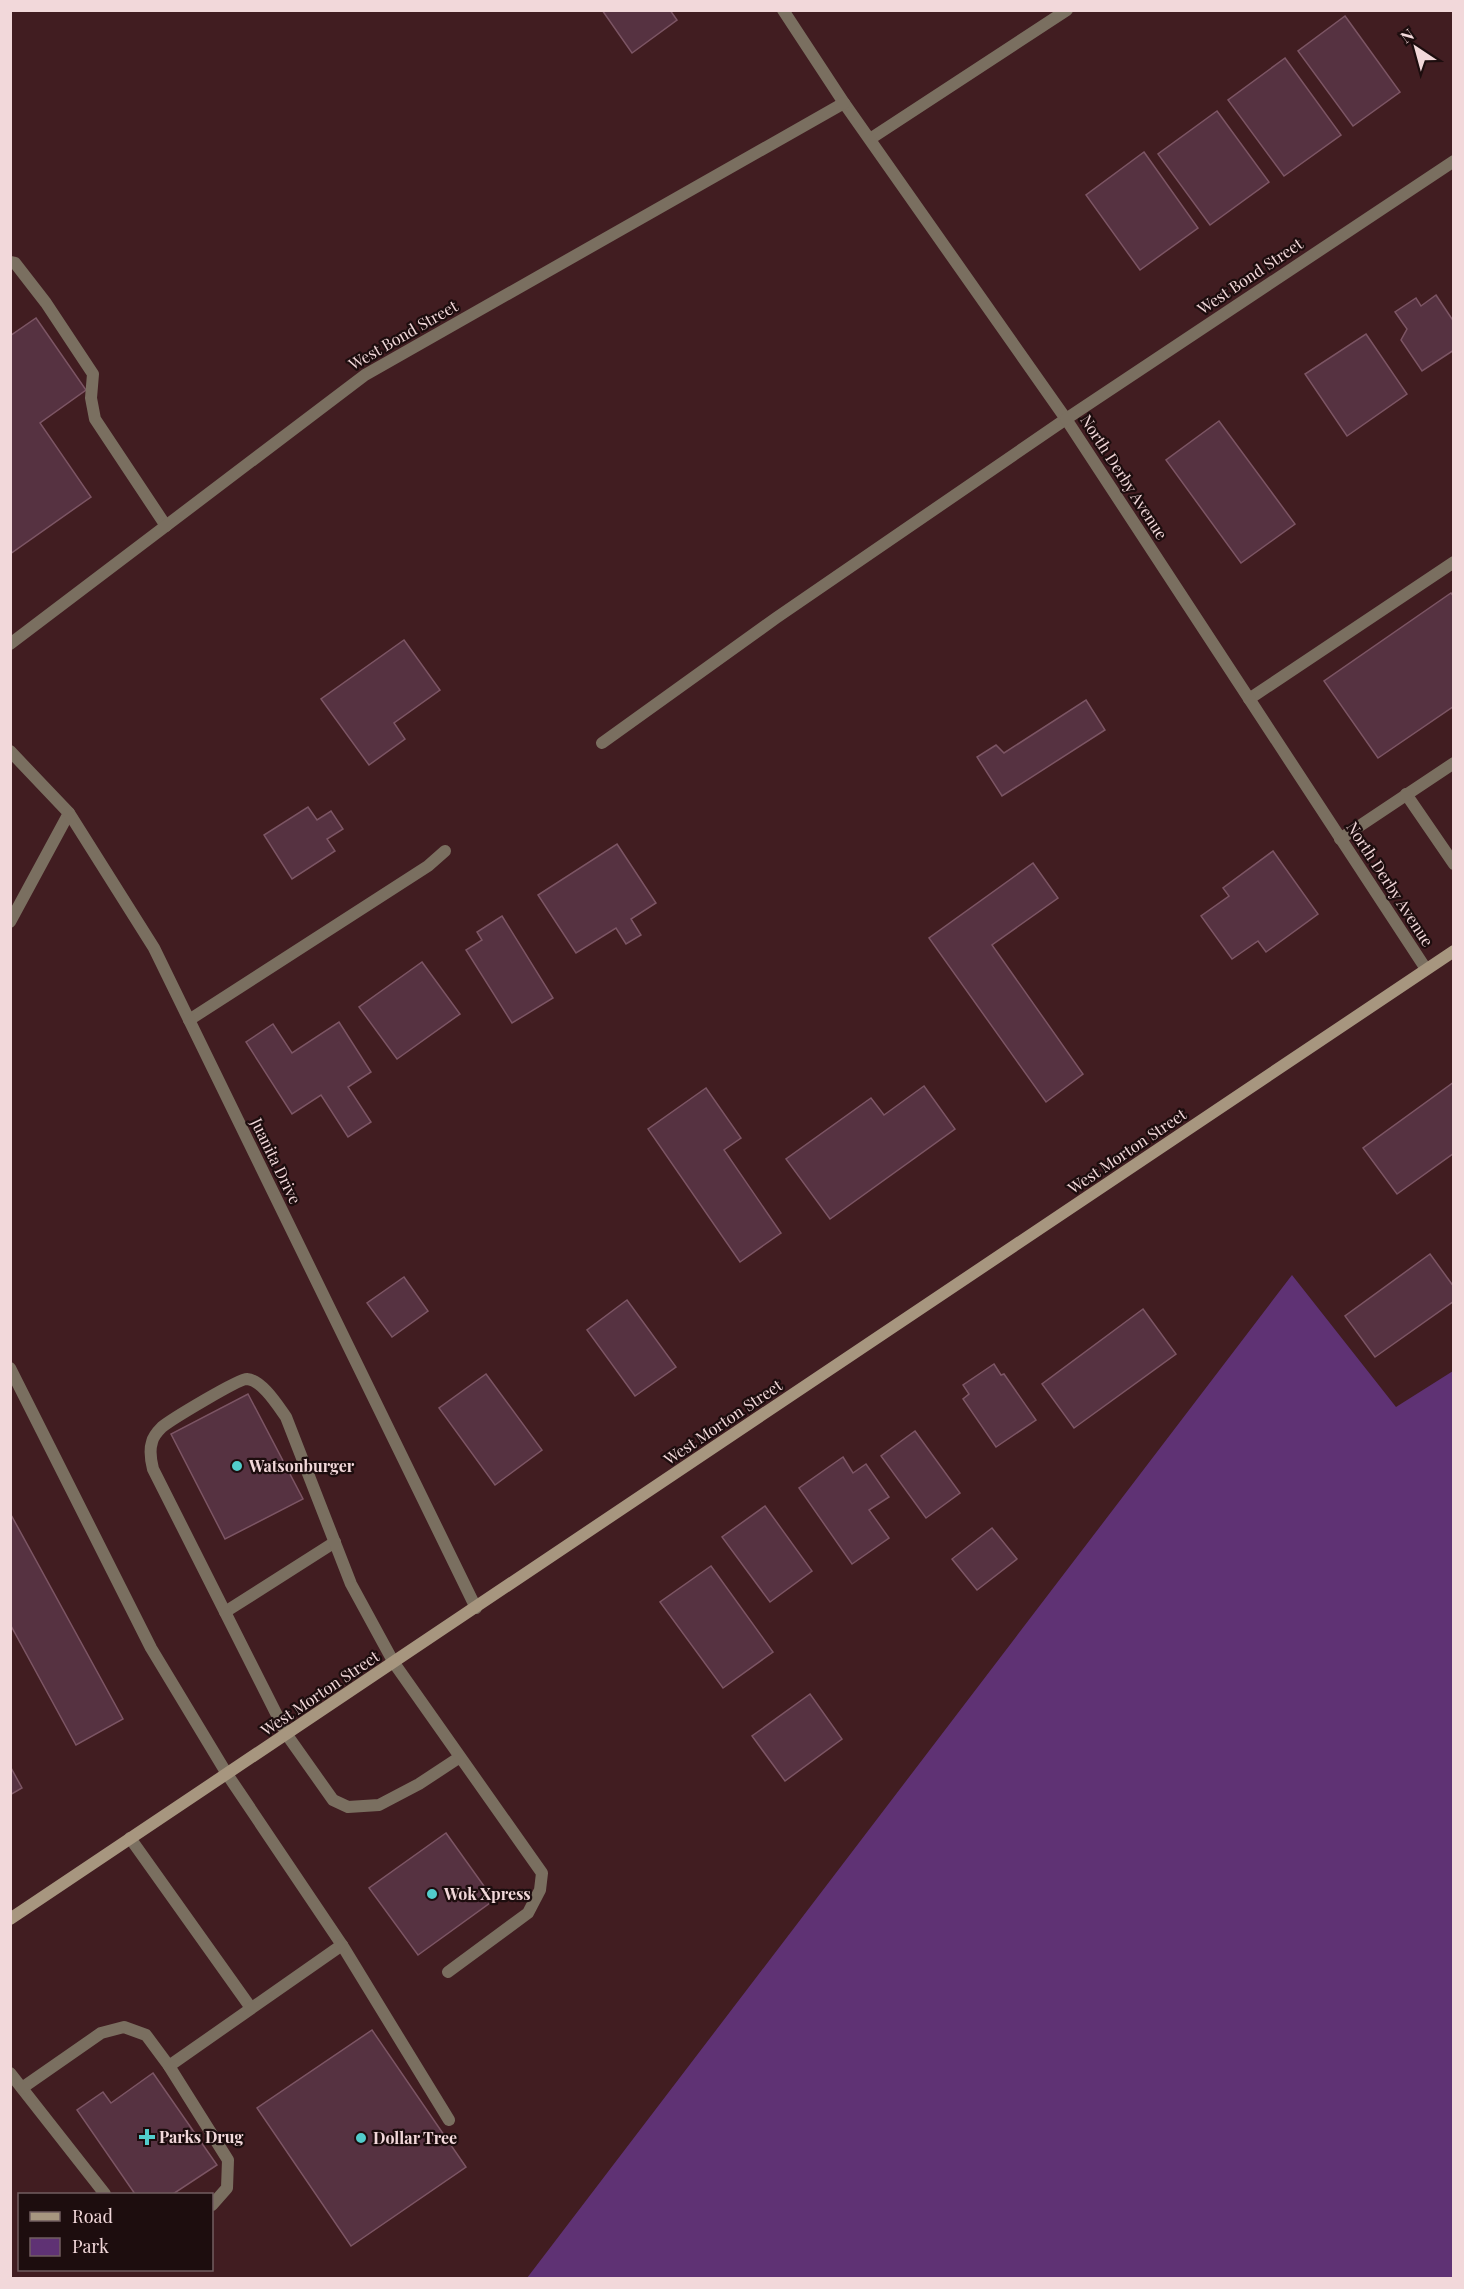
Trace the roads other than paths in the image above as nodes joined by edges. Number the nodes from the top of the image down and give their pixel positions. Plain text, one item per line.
1 (783, 10) edge
2 (1067, 10) edge
3 (844, 103) junction
4 (870, 139) junction
5 (1454, 161) edge
6 (10, 262) edge
7 (1066, 419) junction
8 (166, 526) junction
9 (1454, 562) edge
10 (10, 644) edge
11 (1249, 699) junction
12 (602, 742) dead end
13 (10, 751) edge
14 (1454, 763) edge
15 (1406, 794) junction
16 (69, 813) junction
17 (1340, 839) junction
18 (445, 851) dead end
19 (1454, 864) edge
20 (10, 922) edge
21 (1454, 951) edge
22 (1426, 969) junction
23 (189, 1020) junction
24 (10, 1368) edge
25 (335, 1542) junction
26 (476, 1608) junction
27 (225, 1612) junction
28 (394, 1663) junction
29 (287, 1735) junction
30 (460, 1756) junction
31 (227, 1774) junction
32 (130, 1838) junction
33 (10, 1918) edge
34 (342, 1945) junction
35 (448, 1972) dead end
36 (251, 2008) junction
37 (169, 2066) junction
38 (10, 2073) edge
39 (22, 2088) junction
40 (449, 2120) dead end
41 (104, 2193) edge
42 (213, 2204) edge

1 - 3 street, North Derby Avenue
2 - 4 street
3 - 4 street, North Derby Avenue
3 - 8 street, West Bond Street
4 - 7 street, North Derby Avenue
5 - 7 street, West Bond Street
6 - 8 street
7 - 11 street, North Derby Avenue
7 - 12 street, West Bond Street
8 - 10 street, West Bond Street
9 - 11 street
11 - 17 street, North Derby Avenue
13 - 16 street, Juanita Drive
14 - 15 street
15 - 17 street
15 - 19 street
16 - 20 street
16 - 23 street, Juanita Drive
17 - 22 street, North Derby Avenue
18 - 23 street
21 - 22 main road, West Morton Street
22 - 26 main road, West Morton Street
23 - 26 street, Juanita Drive
24 - 31 street
25 - 27 street
25 - 27 street
25 - 28 street
26 - 28 main road, West Morton Street
27 - 29 street
28 - 29 main road, West Morton Street
28 - 30 street
29 - 30 street
29 - 31 main road, West Morton Street
30 - 35 street
31 - 32 main road, West Morton Street
31 - 34 street
32 - 33 main road, West Morton Street
32 - 36 street
34 - 36 street
34 - 40 street
36 - 37 street
37 - 39 street
37 - 42 street
38 - 39 street
39 - 41 street

